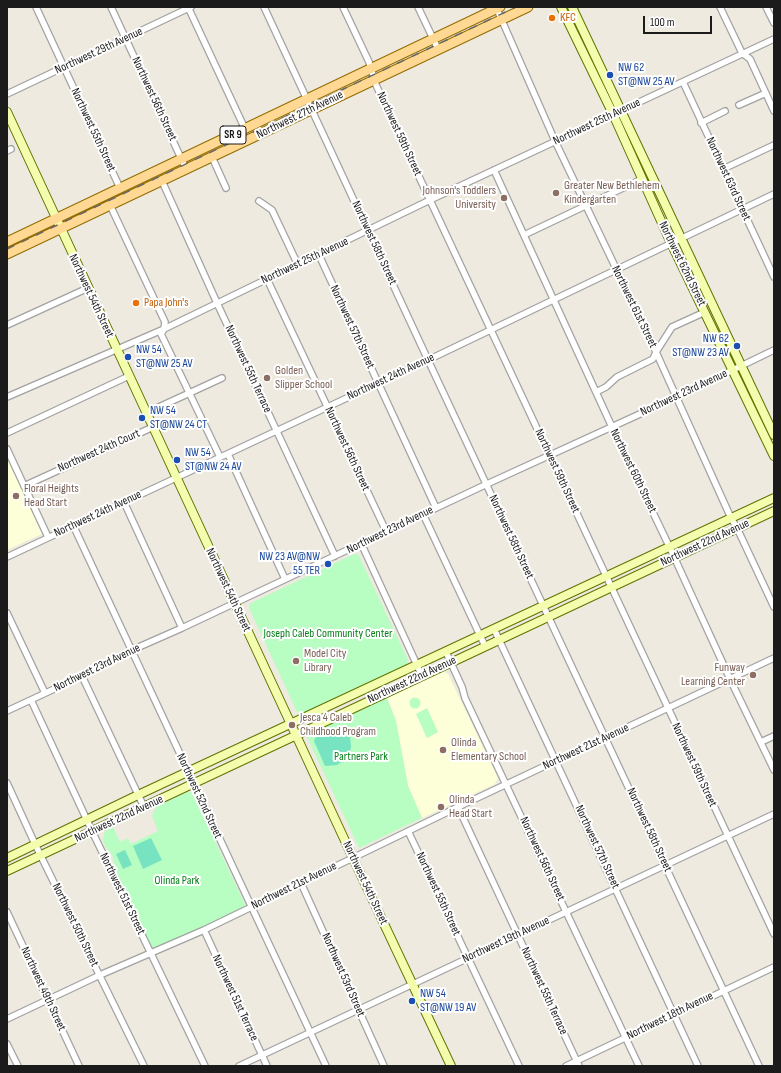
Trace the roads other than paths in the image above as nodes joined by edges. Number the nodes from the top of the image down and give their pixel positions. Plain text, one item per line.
1 (36, 7) edge
2 (111, 7) edge
3 (190, 7) edge
4 (264, 7) edge
5 (343, 7) edge
6 (418, 7) edge
7 (528, 7) edge
8 (561, 7) edge
9 (572, 7) edge
10 (720, 7) edge
11 (766, 7) edge
12 (497, 8) edge
13 (500, 20) junction
14 (774, 23) edge
15 (126, 38) junction
16 (774, 38) edge
17 (433, 39) junction
18 (438, 49) junction
19 (742, 53) junction
20 (64, 68) junction
21 (371, 69) junction
22 (374, 79) junction
23 (683, 82) junction
24 (766, 93) junction
25 (7, 94) edge
26 (307, 99) junction
27 (739, 105) dead end
28 (312, 109) junction
29 (621, 110) junction
30 (725, 111) dead end
31 (774, 111) edge
32 (7, 112) edge
33 (613, 114) junction
34 (701, 123) junction
35 (245, 129) junction
36 (556, 141) junction
37 (774, 145) edge
38 (212, 157) junction
39 (181, 159) junction
40 (186, 169) junction
41 (494, 170) junction
42 (723, 170) junction
43 (642, 179) junction
44 (162, 181) junction
45 (120, 188) junction
46 (226, 188) dead end
47 (774, 194) edge
48 (430, 200) junction
49 (259, 201) dead end
50 (110, 205) junction
51 (586, 206) junction
52 (742, 209) junction
53 (56, 219) junction
54 (60, 229) junction
55 (369, 231) junction
56 (524, 235) junction
57 (680, 239) junction
58 (7, 242) edge
59 (671, 243) junction
60 (7, 254) edge
61 (319, 255) junction
62 (298, 265) junction
63 (616, 269) junction
64 (774, 277) edge
65 (267, 279) junction
66 (88, 288) junction
67 (553, 300) junction
68 (217, 303) junction
69 (705, 312) junction
70 (7, 325) edge
71 (164, 329) junction
72 (491, 329) junction
73 (116, 350) junction
74 (774, 350) edge
75 (656, 352) junction
76 (428, 360) junction
77 (741, 365) junction
78 (732, 370) junction
79 (129, 376) junction
80 (222, 378) dead end
81 (378, 383) junction
82 (189, 392) junction
83 (596, 392) junction
84 (7, 397) edge
85 (677, 397) junction
86 (328, 407) junction
87 (146, 413) junction
88 (153, 427) junction
89 (612, 427) junction
90 (773, 430) edge
91 (277, 431) junction
92 (7, 433) edge
93 (7, 449) edge
94 (228, 454) junction
95 (549, 456) junction
96 (774, 456) edge
97 (220, 457) junction
98 (176, 478) junction
99 (487, 484) junction
100 (24, 486) junction
101 (774, 498) edge
102 (124, 502) junction
103 (436, 508) junction
104 (774, 511) edge
105 (423, 514) junction
106 (731, 518) junction
107 (73, 526) junction
108 (737, 528) junction
109 (386, 532) junction
110 (48, 537) junction
111 (361, 543) junction
112 (670, 548) junction
113 (335, 556) junction
114 (7, 557) edge
115 (674, 557) junction
116 (606, 577) junction
117 (285, 579) junction
118 (611, 587) junction
119 (234, 603) junction
120 (543, 606) junction
121 (774, 607) edge
122 (7, 612) edge
123 (548, 616) junction
124 (182, 628) junction
125 (494, 629) junction
126 (480, 636) junction
127 (499, 639) junction
128 (485, 646) junction
129 (132, 650) junction
130 (446, 652) junction
131 (774, 658) edge
132 (450, 662) junction
133 (417, 665) junction
134 (82, 676) junction
135 (422, 676) junction
136 (730, 679) junction
137 (45, 693) junction
138 (31, 700) junction
139 (668, 708) junction
140 (7, 711) edge
141 (292, 724) junction
142 (296, 734) junction
143 (774, 736) edge
144 (606, 738) junction
145 (760, 742) junction
146 (556, 761) junction
147 (774, 770) edge
148 (188, 772) junction
149 (7, 783) edge
150 (194, 784) junction
151 (507, 785) junction
152 (138, 795) junction
153 (144, 807) junction
154 (458, 807) junction
155 (774, 814) edge
156 (86, 819) junction
157 (408, 831) junction
158 (92, 832) junction
159 (727, 836) junction
160 (35, 844) junction
161 (40, 856) junction
162 (7, 858) edge
163 (353, 858) junction
164 (665, 865) junction
165 (7, 871) edge
166 (301, 883) junction
167 (616, 888) junction
168 (251, 907) junction
169 (7, 912) edge
170 (567, 912) junction
171 (204, 930) junction
172 (774, 934) edge
173 (518, 935) junction
174 (151, 953) junction
175 (468, 958) junction
176 (774, 967) edge
177 (100, 975) junction
178 (413, 984) junction
179 (724, 990) junction
180 (48, 999) junction
181 (358, 1010) junction
182 (674, 1014) junction
183 (7, 1018) edge
184 (311, 1032) junction
185 (626, 1038) junction
186 (7, 1044) edge
187 (262, 1055) junction
188 (577, 1064) edge
189 (18, 1066) edge
190 (79, 1066) edge
191 (144, 1066) edge
192 (205, 1066) edge
193 (239, 1066) edge
194 (267, 1066) edge
195 (326, 1066) edge
196 (384, 1066) edge
197 (451, 1066) edge
198 (519, 1066) edge
199 (566, 1066) edge
200 (639, 1066) edge
201 (698, 1066) edge
202 (759, 1066) edge

1 - 20 street, Northwest 55th Street
2 - 15 street, Northwest 56th Street
3 - 15 street, Northwest 29th Avenue
3 - 35 street
4 - 26 street, Northwest 58th Street
5 - 21 street, Northwest 59th Street
6 - 17 street
7 - 13 main road, Northwest 27th Avenue / SR 9
8 - 33 main road, Northwest 62nd Street
9 - 29 main road, Northwest 62nd Street
10 - 19 street
11 - 14 street
12 - 13 street, Northwest 61st Street
12 - 17 main road, Northwest 27th Avenue / SR 9
13 - 18 main road, Northwest 27th Avenue / SR 9
13 - 36 street, Northwest 61st Street
15 - 20 street, Northwest 29th Avenue
15 - 39 street, Northwest 56th Street
16 - 19 street, Northwest 25th Avenue
17 - 18 street
17 - 21 main road, Northwest 27th Avenue / SR 9
18 - 22 main road, Northwest 27th Avenue / SR 9
19 - 23 street, Northwest 25th Avenue
19 - 24 street
20 - 25 street, Northwest 29th Avenue
20 - 45 street, Northwest 55th Street
21 - 22 street, Northwest 59th Street
21 - 26 main road, Northwest 27th Avenue / SR 9
22 - 28 main road, Northwest 27th Avenue / SR 9
22 - 48 street, Northwest 59th Street
23 - 29 street, Northwest 25th Avenue
23 - 34 street, Northwest 63rd Street
24 - 27 street
24 - 31 street
26 - 28 street, Northwest 58th Street
26 - 35 main road, Northwest 27th Avenue / SR 9
28 - 38 main road, Northwest 27th Avenue / SR 9
28 - 55 street, Northwest 58th Street
29 - 33 street, Northwest 25th Avenue
29 - 57 main road, Northwest 62nd Street
30 - 34 street
32 - 53 main road, Northwest 54th Street
33 - 36 street, Northwest 25th Avenue
33 - 43 main road, Northwest 62nd Street
34 - 42 street, Northwest 63rd Street
35 - 39 main road, Northwest 27th Avenue / SR 9
36 - 41 street, Northwest 25th Avenue
36 - 51 street, Northwest 61st Street
37 - 42 street
38 - 40 main road, Northwest 27th Avenue / SR 9
38 - 46 street
39 - 40 street, Northwest 56th Street
39 - 45 main road, Northwest 27th Avenue / SR 9
40 - 44 main road, Northwest 27th Avenue / SR 9
41 - 48 street, Northwest 25th Avenue
41 - 56 street, Northwest 60th Street
42 - 52 street, Northwest 63rd Street
43 - 51 street
43 - 59 main road, Northwest 62nd Street
44 - 50 main road, Northwest 27th Avenue / SR 9
44 - 68 street, Northwest 55th Terrace
45 - 53 main road, Northwest 27th Avenue / SR 9
47 - 52 street, Northwest 24th Avenue
48 - 55 street, Northwest 25th Avenue
48 - 72 street, Northwest 59th Street
49 - 62 street
50 - 54 main road, Northwest 27th Avenue / SR 9
50 - 71 street
51 - 56 street
51 - 63 street, Northwest 61st Street
52 - 57 street, Northwest 24th Avenue
52 - 64 street, Northwest 63rd Street
53 - 54 main road, Northwest 54th Street
53 - 58 main road, Northwest 27th Avenue / SR 9
54 - 60 main road, Northwest 27th Avenue / SR 9
54 - 66 main road, Northwest 54th Street
55 - 61 street, Northwest 25th Avenue
55 - 76 street, Northwest 58th Street
56 - 67 street, Northwest 60th Street
57 - 59 street, Northwest 24th Avenue
57 - 77 main road, Northwest 62nd Street
59 - 63 street, Northwest 24th Avenue
59 - 69 main road, Northwest 62nd Street
61 - 62 street, Northwest 25th Avenue
61 - 81 street, Northwest 57th Street
62 - 65 street, Northwest 25th Avenue
63 - 67 street, Northwest 24th Avenue
63 - 75 street, Northwest 61st Street
65 - 68 street, Northwest 25th Avenue
65 - 86 street, Northwest 56th Street
66 - 70 street
66 - 73 main road, Northwest 54th Street
67 - 72 street, Northwest 24th Avenue
67 - 83 street, Northwest 60th Street
68 - 71 street, Northwest 25th Avenue
68 - 91 street, Northwest 55th Terrace
69 - 75 street
69 - 78 main road, Northwest 62nd Street
71 - 73 street, Northwest 25th Avenue
71 - 82 street
72 - 76 street, Northwest 24th Avenue
72 - 95 street, Northwest 59th Street
73 - 79 main road, Northwest 54th Street
73 - 84 street, Northwest 25th Avenue
74 - 77 street, Northwest 23rd Avenue
75 - 83 street
75 - 85 street, Northwest 61st Street
76 - 81 street, Northwest 24th Avenue
76 - 99 street, Northwest 58th Street
77 - 78 street, Northwest 23rd Avenue
77 - 90 main road, Northwest 62nd Street
78 - 85 street, Northwest 23rd Avenue
78 - 96 main road, Northwest 62nd Street
79 - 87 main road, Northwest 54th Street
79 - 92 street
80 - 82 street, Northwest 24th Court
81 - 86 street, Northwest 24th Avenue
81 - 103 street, Northwest 57th Street
82 - 87 street, Northwest 24th Court
82 - 97 street
83 - 89 street, Northwest 60th Street
85 - 89 street, Northwest 23rd Avenue
85 - 106 street, Northwest 61st Street
86 - 91 street, Northwest 24th Avenue
86 - 109 street, Northwest 56th Street
87 - 88 main road, Northwest 54th Street
88 - 98 main road, Northwest 54th Street
88 - 100 street, Northwest 24th Court
89 - 95 street, Northwest 23rd Avenue
89 - 112 street, Northwest 60th Street
91 - 94 street, Northwest 24th Avenue
91 - 113 street, Northwest 55th Terrace
93 - 100 street
94 - 97 street, Northwest 24th Avenue
94 - 117 street
95 - 99 street, Northwest 23rd Avenue
95 - 116 street, Northwest 59th Street
97 - 98 street, Northwest 24th Avenue
98 - 102 street, Northwest 24th Avenue
98 - 119 main road, Northwest 54th Street
99 - 103 street, Northwest 23rd Avenue
99 - 120 street, Northwest 58th Street
100 - 110 street
101 - 106 main road, Northwest 22nd Avenue
102 - 107 street, Northwest 24th Avenue
102 - 124 street
103 - 105 street, Northwest 23rd Avenue
104 - 108 main road, Northwest 22nd Avenue
105 - 109 street, Northwest 23rd Avenue
105 - 126 street
106 - 108 street, Northwest 61st Street
106 - 112 main road, Northwest 22nd Avenue
107 - 110 street, Northwest 24th Avenue
107 - 129 street, Northwest 52nd Street
108 - 115 main road, Northwest 22nd Avenue
108 - 121 street, Northwest 61st Street
109 - 111 street, Northwest 23rd Avenue
110 - 114 street, Northwest 24th Avenue
111 - 113 street, Northwest 23rd Avenue
111 - 133 street
112 - 115 street, Northwest 60th Street
112 - 116 main road, Northwest 22nd Avenue
113 - 117 street, Northwest 23rd Avenue
115 - 118 main road, Northwest 22nd Avenue
115 - 136 street, Northwest 60th Street
116 - 118 street, Northwest 59th Street
116 - 120 main road, Northwest 22nd Avenue
117 - 119 street, Northwest 23rd Avenue
118 - 123 main road, Northwest 22nd Avenue
118 - 139 street, Northwest 59th Street
119 - 124 street, Northwest 23rd Avenue
119 - 141 main road, Northwest 54th Street
120 - 123 street, Northwest 58th Street
120 - 125 main road, Northwest 22nd Avenue
122 - 137 street
123 - 127 main road, Northwest 22nd Avenue
123 - 144 street, Northwest 58th Street
124 - 129 street, Northwest 23rd Avenue
125 - 126 main road, Northwest 22nd Avenue
125 - 127 street, Northwest 57th Street
126 - 128 street
126 - 130 main road, Northwest 22nd Avenue
127 - 128 main road, Northwest 22nd Avenue
127 - 146 street, Northwest 57th Street
128 - 132 main road, Northwest 22nd Avenue
129 - 134 street, Northwest 23rd Avenue
129 - 148 street, Northwest 52nd Street
130 - 132 street, Northwest 56th Street
130 - 133 main road, Northwest 22nd Avenue
131 - 136 street, Northwest 21st Avenue
132 - 135 main road, Northwest 22nd Avenue
132 - 151 street, Northwest 56th Street
133 - 135 street
133 - 141 main road, Northwest 22nd Avenue
134 - 137 street, Northwest 23rd Avenue
134 - 152 street
135 - 142 main road, Northwest 22nd Avenue
136 - 139 street, Northwest 21st Avenue
136 - 145 street, Northwest 60th Street
137 - 138 street, Northwest 23rd Avenue
138 - 140 street, Northwest 23rd Avenue
138 - 156 street, Northwest 51st Street
139 - 144 street, Northwest 21st Avenue
139 - 159 street, Northwest 59th Street
141 - 142 main road, Northwest 54th Street
141 - 148 main road, Northwest 22nd Avenue
142 - 150 main road, Northwest 22nd Avenue
142 - 163 main road, Northwest 54th Street
143 - 145 street
144 - 146 street, Northwest 21st Avenue
144 - 164 street, Northwest 58th Street
145 - 147 street, Northwest 60th Street
146 - 151 street, Northwest 21st Avenue
146 - 167 street, Northwest 57th Street
148 - 150 street, Northwest 52nd Street
148 - 152 main road, Northwest 22nd Avenue
149 - 160 street, Northwest 50th Street
150 - 153 main road, Northwest 22nd Avenue
150 - 168 street, Northwest 52nd Street
151 - 154 street, Northwest 21st Avenue
151 - 170 street, Northwest 56th Street
152 - 153 street
152 - 156 main road, Northwest 22nd Avenue
153 - 158 main road, Northwest 22nd Avenue
154 - 157 street, Northwest 21st Avenue
154 - 173 street, Northwest 55th Terrace
155 - 159 street, Northwest 19th Avenue
156 - 158 street, Northwest 51st Street
156 - 160 main road, Northwest 22nd Avenue
157 - 163 street, Northwest 21st Avenue
157 - 175 street, Northwest 55th Street
158 - 161 main road, Northwest 22nd Avenue
158 - 174 street, Northwest 51st Street
159 - 164 street, Northwest 19th Avenue
159 - 172 street, Northwest 59th Street
160 - 161 street, Northwest 50th Street
160 - 162 main road, Northwest 22nd Avenue
161 - 165 main road, Northwest 22nd Avenue
161 - 177 street, Northwest 50th Street
163 - 166 street, Northwest 21st Avenue
163 - 178 main road, Northwest 54th Street
164 - 167 street, Northwest 19th Avenue
164 - 179 street, Northwest 58th Street
166 - 168 street, Northwest 21st Avenue
166 - 181 street, Northwest 53rd Street
167 - 170 street, Northwest 19th Avenue
167 - 182 street, Northwest 57th Street
168 - 171 street, Northwest 21st Avenue
168 - 184 street, Northwest 52nd Street
169 - 180 street, Northwest 49th Street
170 - 173 street, Northwest 19th Avenue
170 - 185 street, Northwest 56th Street
171 - 174 street, Northwest 21st Avenue
171 - 187 street, Northwest 51st Terrace
173 - 175 street, Northwest 19th Avenue
173 - 188 street, Northwest 55th Terrace
174 - 177 street, Northwest 21st Avenue
174 - 192 street, Northwest 51st Street
175 - 178 street, Northwest 19th Avenue
175 - 198 street, Northwest 55th Street
176 - 179 street, Northwest 18th Avenue
177 - 180 street, Northwest 21st Avenue
177 - 191 street, Northwest 50th Street
178 - 181 street, Northwest 19th Avenue
178 - 197 main road, Northwest 54th Street
179 - 182 street, Northwest 18th Avenue
179 - 202 street, Northwest 58th Street
180 - 183 street, Northwest 21st Avenue
180 - 190 street, Northwest 49th Street
181 - 184 street, Northwest 19th Avenue
181 - 196 street, Northwest 53rd Street
182 - 185 street, Northwest 18th Avenue
182 - 201 street, Northwest 57th Street
184 - 187 street, Northwest 19th Avenue
184 - 195 street, Northwest 52nd Street
185 - 188 street, Northwest 18th Avenue
185 - 200 street, Northwest 56th Street
186 - 189 street
187 - 193 street, Northwest 19th Avenue
187 - 194 street, Northwest 51st Terrace
188 - 199 street, Northwest 18th Avenue

